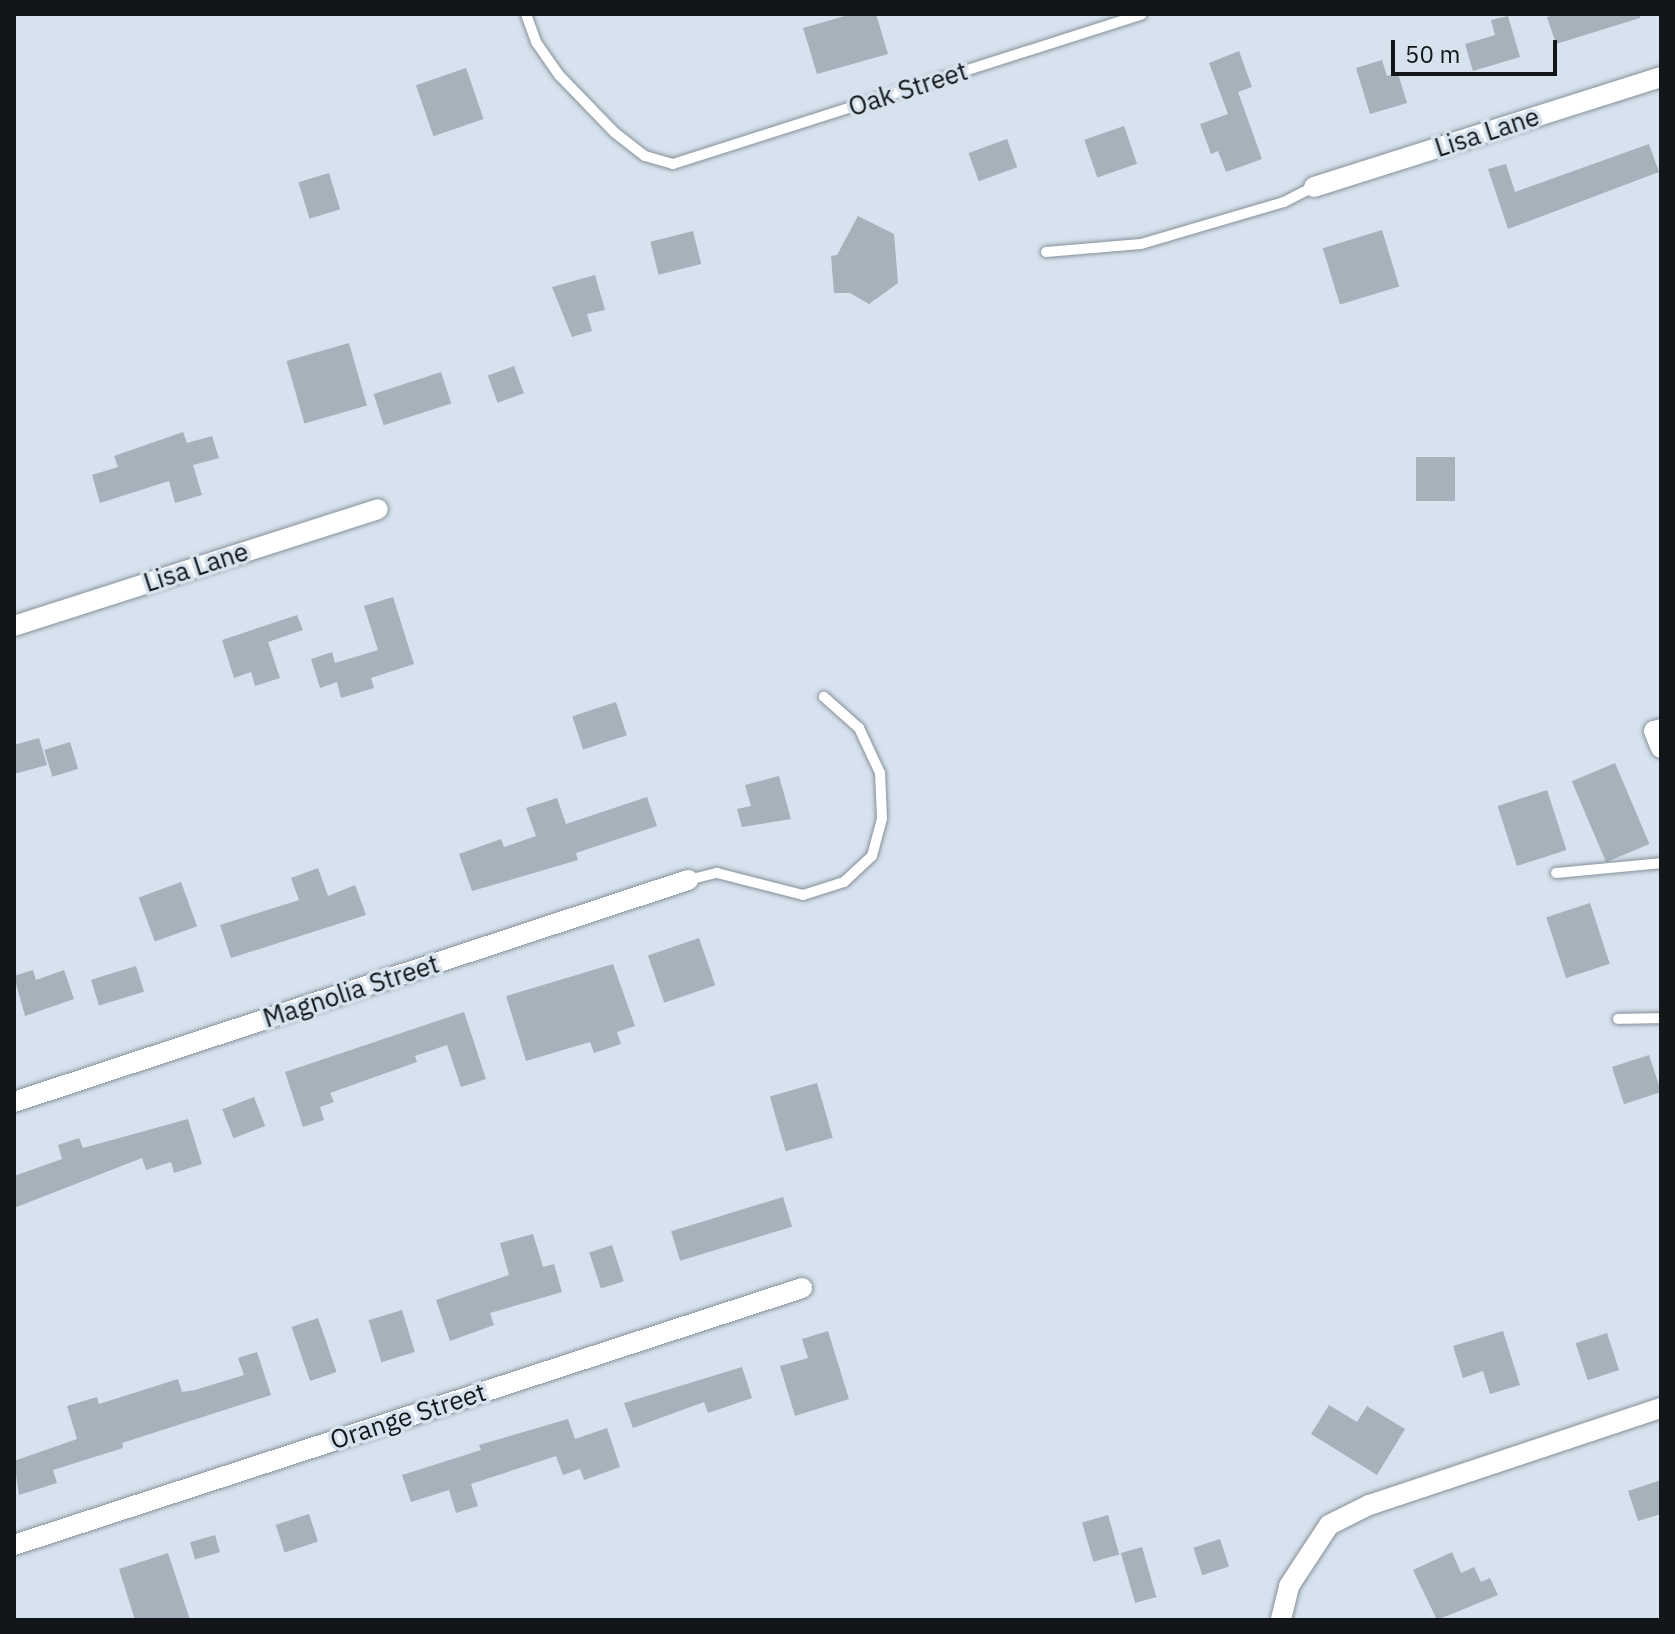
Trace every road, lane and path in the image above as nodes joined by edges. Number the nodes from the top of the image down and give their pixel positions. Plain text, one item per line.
1 (526, 14) edge
2 (1142, 14) edge
3 (1661, 77) edge
4 (1314, 187) joint
5 (1046, 252) dead end
6 (378, 509) dead end
7 (14, 626) edge
8 (824, 697) dead end
9 (1661, 729) edge
10 (1661, 748) edge
11 (1661, 863) edge
12 (1556, 873) dead end
13 (688, 880) joint
14 (1661, 1018) edge
15 (1618, 1019) dead end
16 (14, 1102) edge
17 (802, 1288) dead end
18 (1661, 1408) edge
19 (14, 1545) edge
20 (1281, 1620) edge

1 - 2 lane, Oak Street
3 - 4 street, Lisa Lane
4 - 5 lane
6 - 7 street, Lisa Lane
8 - 13 lane
9 - 10 street
11 - 12 lane
13 - 16 street, Magnolia Street
14 - 15 lane
17 - 19 street, Orange Street
18 - 20 street

